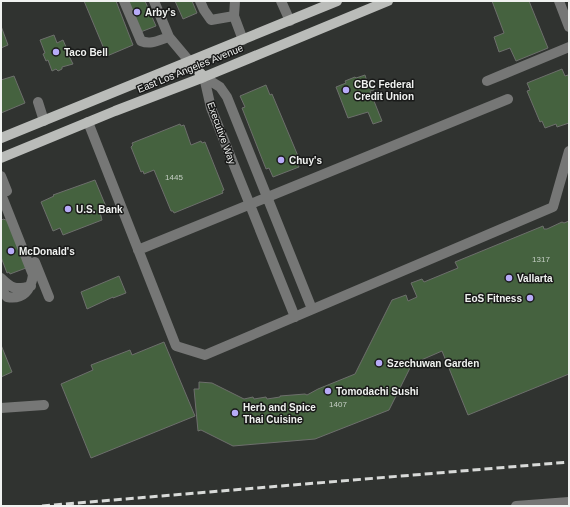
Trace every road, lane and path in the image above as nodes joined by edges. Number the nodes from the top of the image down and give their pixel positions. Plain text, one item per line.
1 (124, 1) edge
2 (154, 1) edge
3 (200, 1) edge
4 (235, 1) edge
5 (281, 1) edge
6 (337, 1) edge
7 (388, 1) edge
8 (559, 1) edge
9 (234, 16) junction
10 (290, 21) junction
11 (569, 27) edge
12 (169, 37) junction
13 (243, 40) junction
14 (569, 47) edge
15 (190, 62) junction
16 (204, 77) junction
17 (487, 81) dead end
18 (508, 99) dead end
19 (38, 102) dead end
20 (44, 120) junction
21 (88, 122) junction
22 (1, 138) edge
23 (569, 151) edge
24 (1, 158) edge
25 (1, 176) edge
26 (3, 193) edge
27 (268, 197) junction
28 (250, 205) junction
29 (138, 250) junction
30 (1, 278) edge
31 (31, 286) junction
32 (1, 289) edge
33 (49, 297) dead end
34 (312, 309) junction
35 (295, 317) junction
36 (44, 404) dead end
37 (1, 408) edge
38 (569, 502) edge
39 (516, 506) edge

1 - 12 street
2 - 12 street
3 - 9 street
4 - 9 street
5 - 10 street
6 - 10 main road, East Los Angeles Avenue
7 - 16 main road, East Los Angeles Avenue
8 - 11 street
9 - 13 street
10 - 13 main road, East Los Angeles Avenue
12 - 15 street
13 - 15 main road, East Los Angeles Avenue
14 - 17 street
15 - 16 main road
15 - 20 main road, East Los Angeles Avenue
16 - 21 main road, East Los Angeles Avenue
16 - 27 street, Executive Way
16 - 28 street, Executive Way
18 - 27 street
19 - 20 street
20 - 22 main road, East Los Angeles Avenue
21 - 24 main road, East Los Angeles Avenue
21 - 29 street
23 - 34 street
25 - 26 street
26 - 31 street
26 - 33 street
27 - 28 street
27 - 34 street, Executive Way
28 - 29 street
28 - 35 street, Executive Way
29 - 35 street
30 - 31 street
31 - 32 street
34 - 35 street
36 - 37 street
38 - 39 street

